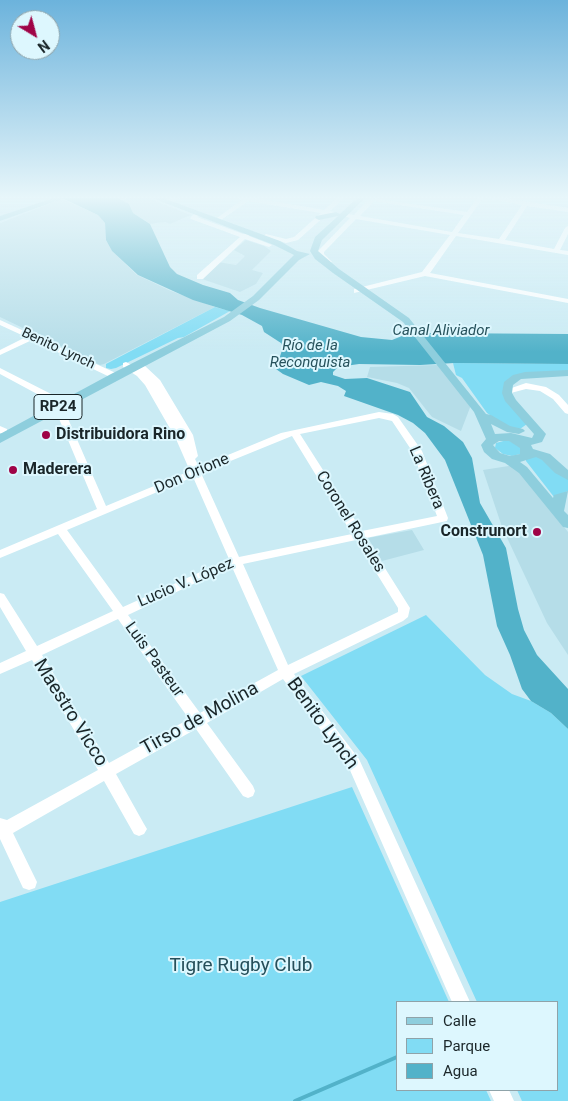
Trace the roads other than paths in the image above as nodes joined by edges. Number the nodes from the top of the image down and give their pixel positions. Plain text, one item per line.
1 (229, 249) edge
2 (304, 249) junction
3 (442, 249) edge
4 (542, 249) edge
5 (556, 252) joint
6 (568, 253) edge
7 (321, 264) junction
8 (288, 266) junction
9 (425, 274) junction
10 (200, 276) dead end
11 (262, 289) junction
12 (360, 290) junction
13 (568, 302) edge
14 (0, 322) edge
15 (32, 337) junction
16 (0, 352) edge
17 (131, 365) junction
18 (0, 371) edge
19 (568, 373) edge
20 (113, 374) junction
21 (506, 391) junction
22 (556, 397) junction
23 (568, 400) edge
24 (58, 405) junction
25 (568, 411) edge
26 (483, 414) junction
27 (390, 416) joint
28 (527, 420) junction
29 (294, 432) junction
30 (1, 433) edge
31 (514, 438) junction
32 (492, 439) junction
33 (524, 457) junction
34 (509, 460) junction
35 (196, 472) junction
36 (568, 476) edge
37 (536, 486) junction
38 (568, 495) edge
39 (104, 511) junction
40 (558, 511) junction
41 (443, 518) joint
42 (568, 524) edge
43 (60, 529) junction
44 (358, 535) junction
45 (0, 554) edge
46 (235, 561) junction
47 (0, 597) edge
48 (119, 613) junction
49 (404, 614) joint
50 (33, 654) junction
51 (0, 669) edge
52 (285, 672) junction
53 (198, 721) junction
54 (107, 772) junction
55 (248, 791) dead end
56 (1, 829) edge
57 (140, 829) dead end
58 (29, 882) dead end
59 (461, 1001) edge

1 - 10 street
2 - 7 main road
2 - 8 main road, RP24
2 - 11 main road, RP24
2 - 12 main road
3 - 9 street
4 - 5 street
5 - 6 street
7 - 8 main road
7 - 12 main road
8 - 11 main road, RP24
9 - 12 street
9 - 13 street
11 - 17 main road, RP24
12 - 26 main road
14 - 15 street, Benito Lynch
15 - 16 street
15 - 20 street, Benito Lynch
17 - 20 main road, RP24
17 - 35 street, Benito Lynch
18 - 24 street
19 - 21 main road
20 - 24 main road, RP24
21 - 22 street
21 - 28 main road
22 - 23 street
22 - 25 street
24 - 30 main road, RP24
24 - 39 street
26 - 28 main road
26 - 31 main road
26 - 32 main road
27 - 29 street, Don Orione
27 - 41 street, La Ribera
28 - 31 main road
29 - 35 street, Don Orione
29 - 44 street, Coronel Rosales
31 - 32 main road
31 - 33 main road
32 - 34 main road
33 - 34 main road
33 - 36 main road
33 - 37 main road
34 - 37 main road
35 - 39 street, Don Orione
35 - 46 street, Benito Lynch
37 - 40 main road
38 - 40 main road
39 - 43 street, Don Orione
40 - 42 main road
41 - 44 street, Lucio V. López
43 - 45 street, Don Orione
43 - 48 street, Luis Pasteur
44 - 46 street, Lucio V. López
44 - 49 street, Coronel Rosales
46 - 48 street, Lucio V. López
46 - 52 street, Benito Lynch
47 - 50 street, Maestro Vicco
48 - 50 street, Lucio V. López
48 - 53 street, Luis Pasteur
49 - 52 street, Tirso de Molina
50 - 51 street, Lucio V. López
50 - 54 street, Maestro Vicco
52 - 53 street, Tirso de Molina
52 - 59 street, Benito Lynch
53 - 54 street, Tirso de Molina
53 - 55 street, Luis Pasteur
54 - 56 street, Tirso de Molina
54 - 57 street, Maestro Vicco
56 - 58 street

